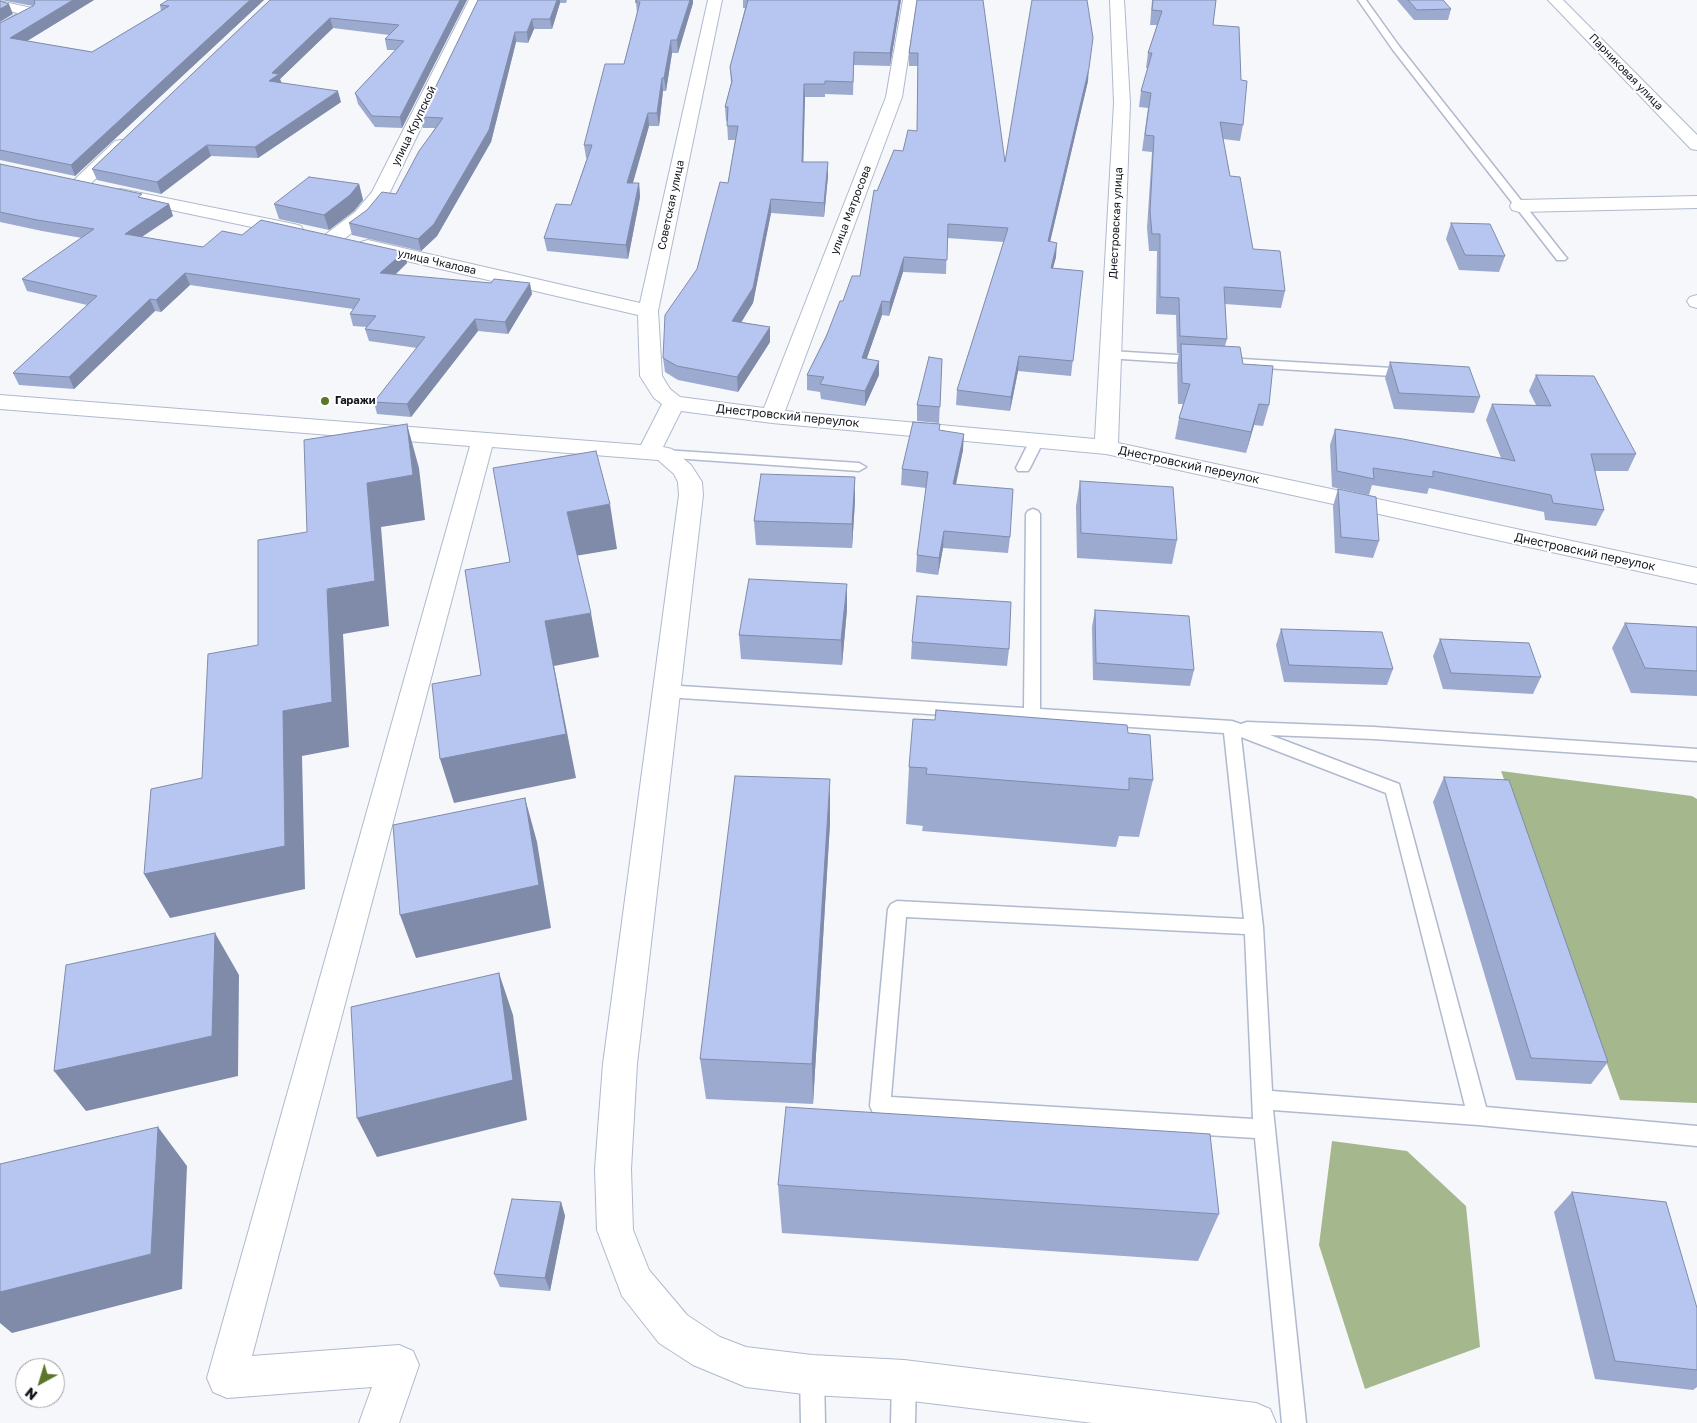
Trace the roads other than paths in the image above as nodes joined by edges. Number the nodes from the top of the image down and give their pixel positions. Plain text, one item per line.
1 (476, 0) edge
2 (715, 0) edge
3 (910, 0) edge
4 (1117, 0) edge
5 (1362, 0) edge
6 (1556, 0) edge
7 (0, 5) edge
8 (0, 30) edge
9 (130, 137) edge
10 (1697, 145) edge
11 (1697, 202) edge
12 (1519, 206) junction
13 (333, 238) junction
14 (1560, 258) dead end
15 (648, 311) junction
16 (1110, 355) junction
17 (1425, 374) edge
18 (0, 402) edge
19 (674, 403) junction
20 (772, 416) junction
21 (483, 440) junction
22 (1037, 440) junction
23 (1106, 447) junction
24 (657, 454) junction
25 (859, 467) dead end
26 (1023, 468) dead end
27 (1033, 514) dead end
28 (1697, 576) edge
29 (665, 691) junction
30 (1032, 715) junction
31 (1232, 727) junction
32 (1697, 755) edge
33 (1254, 927) junction
34 (1262, 1100) junction
35 (1478, 1116) junction
36 (1264, 1129) junction
37 (1697, 1136) edge
38 (812, 1375) junction
39 (904, 1380) junction
40 (378, 1423) edge
41 (813, 1423) edge
42 (903, 1423) edge
43 (1256, 1423) edge
44 (1294, 1423) edge

1 - 13 street, улица Крупской
2 - 15 street, Советская улица
3 - 20 street, улица Матросова
4 - 16 street, Днестровская улица
5 - 12 lane
6 - 10 street, Парниковая улица
7 - 8 street
9 - 13 street, улица Чкалова
11 - 12 street
12 - 14 lane
13 - 15 street, улица Чкалова
15 - 19 street, Советская улица
16 - 17 lane
16 - 23 street, Днестровская улица
18 - 21 street
19 - 20 street, Днестровский переулок
19 - 24 street
20 - 22 street, Днестровский переулок
21 - 24 street
21 - 40 street
22 - 23 street, Днестровский переулок
22 - 26 lane
23 - 28 street, Днестровский переулок
24 - 25 lane
24 - 29 street
27 - 30 lane
29 - 30 lane
29 - 38 street
30 - 31 lane
31 - 32 lane
31 - 33 lane
31 - 35 lane
33 - 34 lane
33 - 36 lane
34 - 35 lane
34 - 36 lane
35 - 37 lane
36 - 44 lane
38 - 39 street
38 - 41 lane
39 - 42 lane
39 - 43 street

